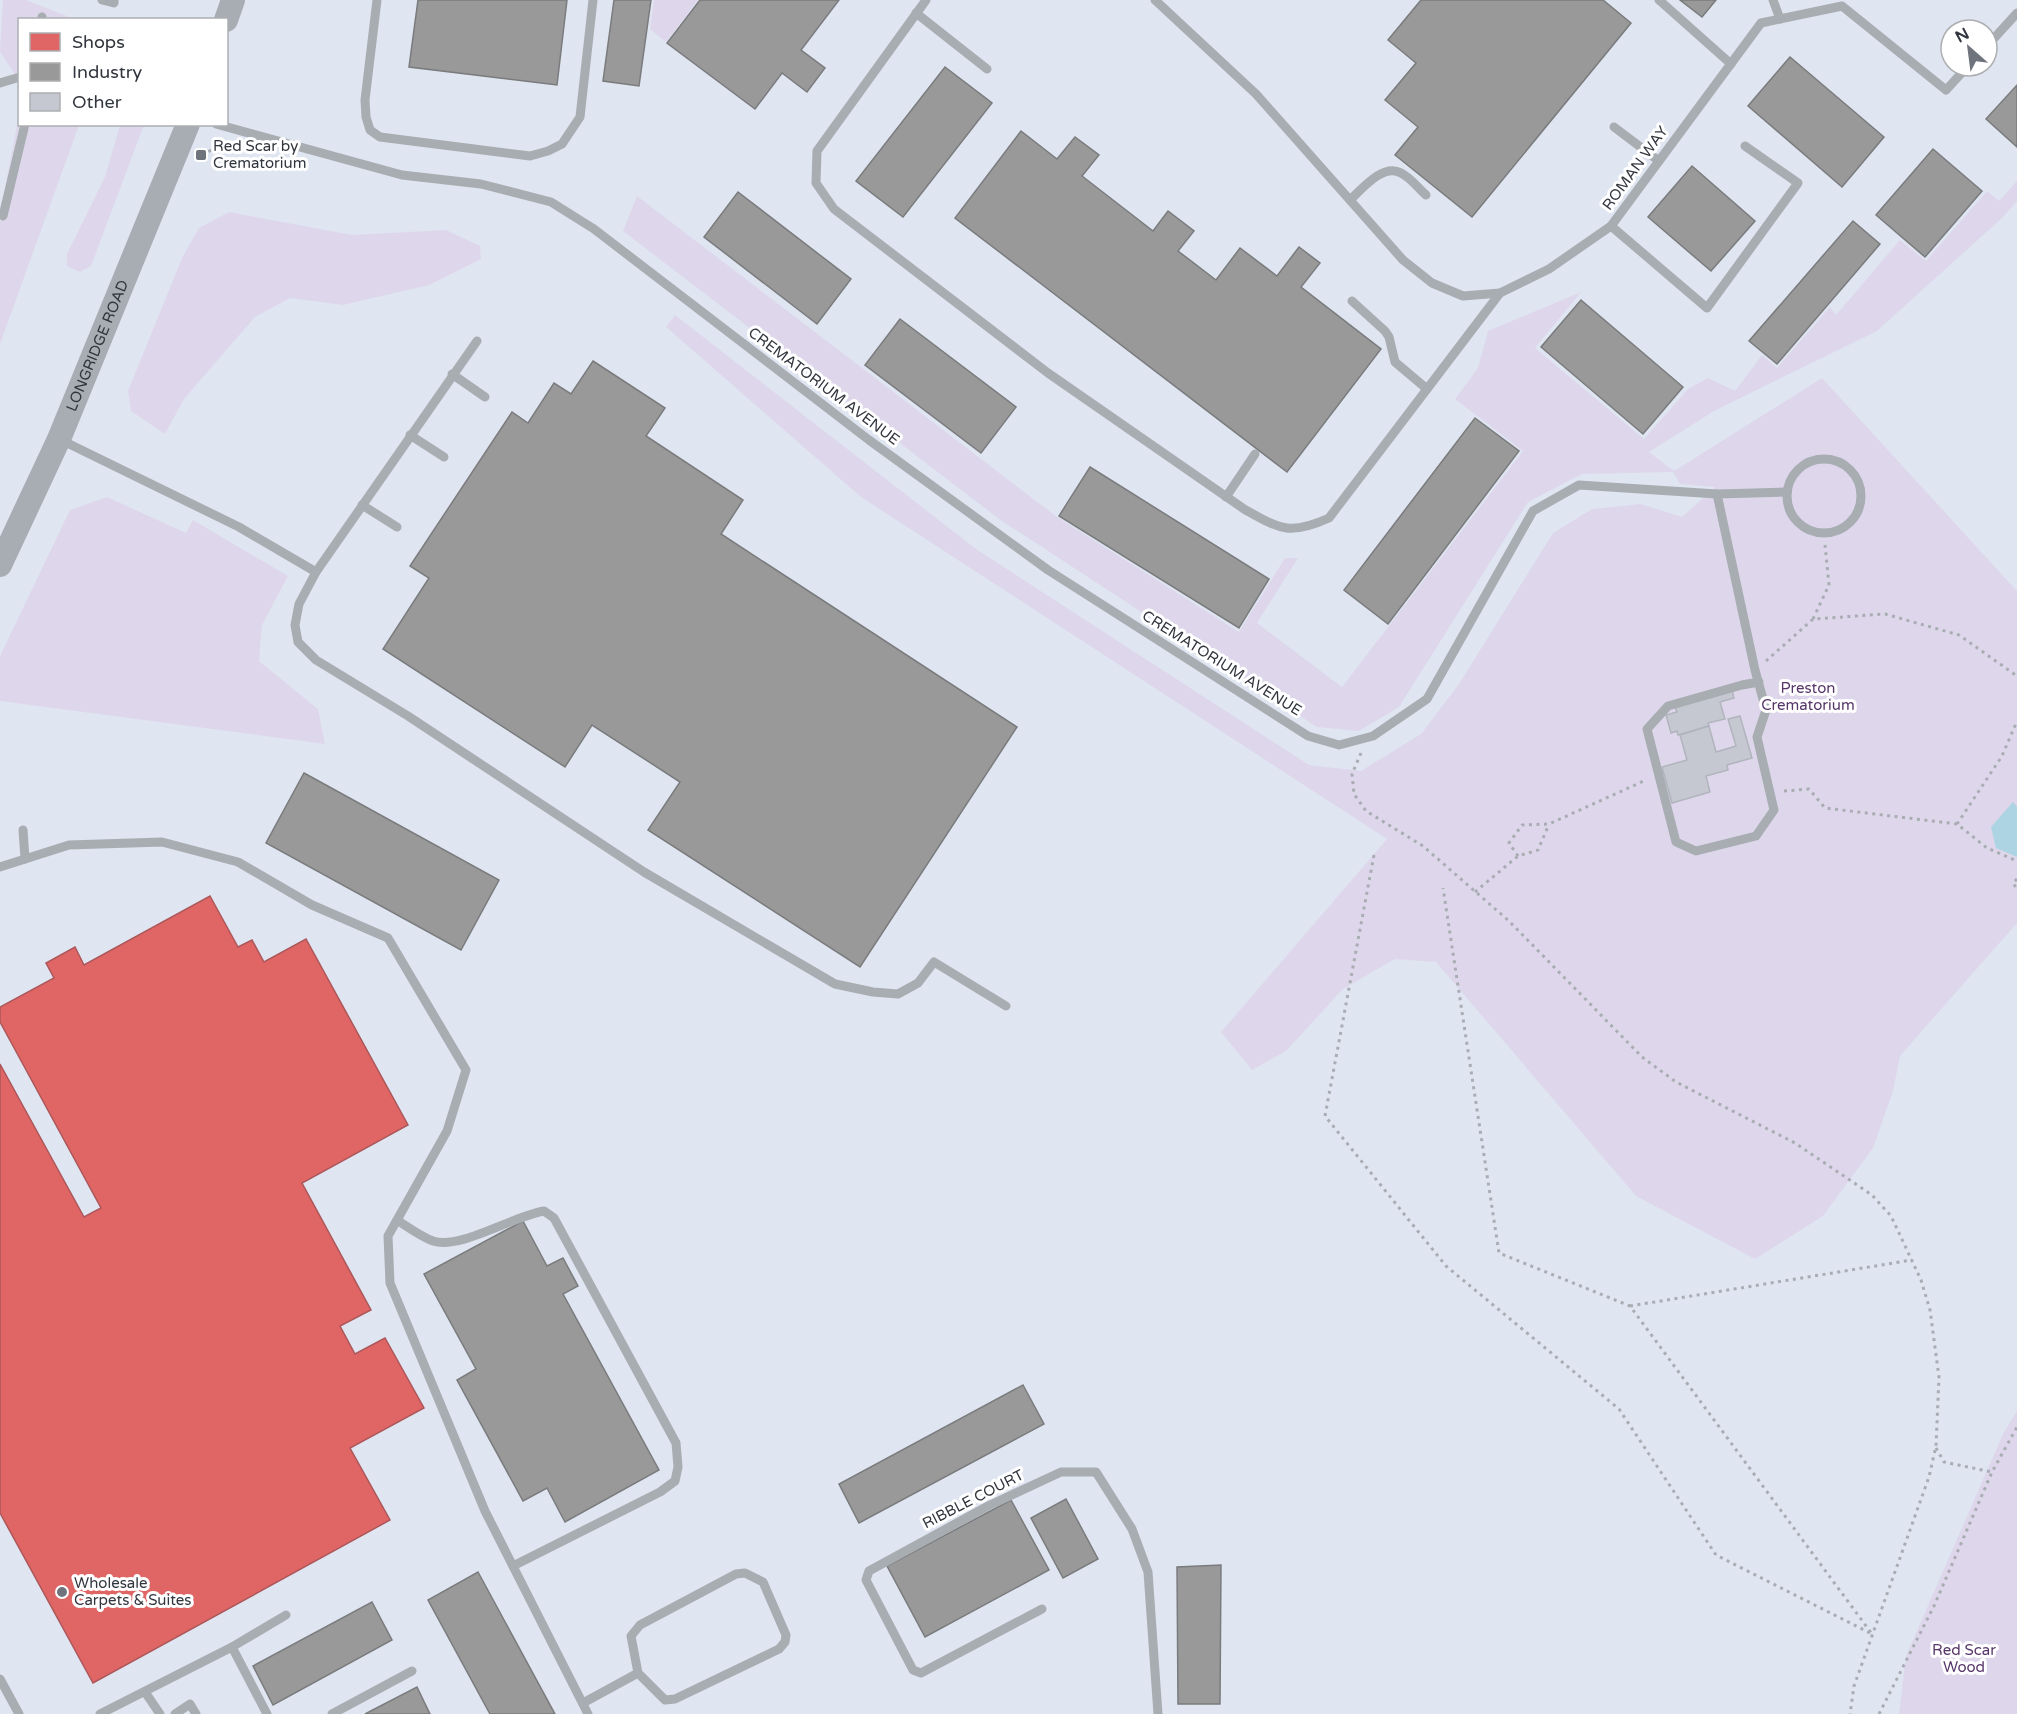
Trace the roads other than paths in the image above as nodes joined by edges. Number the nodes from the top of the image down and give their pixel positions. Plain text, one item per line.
1 (102, 0) edge
2 (114, 0) edge
3 (233, 0) edge
4 (377, 0) edge
5 (593, 0) edge
6 (926, 0) edge
7 (1155, 0) edge
8 (1659, 0) edge
9 (1773, 0) edge
10 (916, 13) junction
11 (2017, 13) edge
12 (227, 18) edge
13 (1780, 19) junction
14 (1999, 33) edge
15 (1731, 64) junction
16 (987, 69) dead end
17 (18, 78) edge
18 (1957, 78) edge
19 (0, 83) edge
20 (25, 126) edge
21 (187, 126) edge
22 (220, 126) edge
23 (1614, 127) dead end
24 (1745, 146) dead end
25 (1659, 161) junction
26 (1426, 195) dead end
27 (1350, 200) junction
28 (3, 216) dead end
29 (1611, 226) junction
30 (1500, 292) junction
31 (1352, 301) dead end
32 (477, 341) dead end
33 (452, 374) junction
34 (1427, 389) junction
35 (485, 397) dead end
36 (410, 435) junction
37 (59, 439) junction
38 (1255, 454) dead end
39 (444, 457) dead end
40 (1787, 492) junction
41 (1717, 494) junction
42 (1226, 497) junction
43 (362, 505) junction
44 (397, 527) dead end
45 (0, 566) edge
46 (316, 572) junction
47 (1759, 682) junction
48 (23, 830) dead end
49 (25, 859) junction
50 (0, 867) edge
51 (1006, 1006) dead end
52 (397, 1220) junction
53 (513, 1566) junction
54 (1042, 1609) dead end
55 (286, 1615) dead end
56 (232, 1647) junction
57 (412, 1671) dead end
58 (638, 1673) junction
59 (0, 1679) edge
60 (145, 1692) junction
61 (583, 1704) junction
62 (19, 1714) edge
63 (100, 1714) edge
64 (160, 1714) edge
65 (175, 1714) edge
66 (195, 1714) edge
67 (267, 1714) edge
68 (332, 1714) edge
69 (588, 1714) edge
70 (1158, 1714) edge

1 - 2 lane
3 - 12 main road
4 - 5 lane
6 - 10 lane
7 - 27 lane, ROMAN WAY
8 - 15 lane
9 - 13 lane
10 - 16 lane
10 - 42 lane
11 - 14 lane
13 - 15 lane, ROMAN WAY
13 - 18 lane, ROMAN WAY
15 - 25 lane, ROMAN WAY
17 - 19 lane
20 - 28 lane
21 - 37 main road, LONGRIDGE ROAD
22 - 41 lane, CREMATORIUM AVENUE
23 - 25 lane
24 - 29 lane
25 - 29 lane, ROMAN WAY
26 - 27 lane
27 - 30 lane, ROMAN WAY
29 - 30 lane, ROMAN WAY
30 - 34 lane
31 - 34 lane
32 - 33 lane
33 - 35 lane
33 - 36 lane
34 - 42 lane
36 - 39 lane
36 - 43 lane
37 - 45 main road, LONGRIDGE ROAD
37 - 46 lane
38 - 42 lane
40 - 40 lane
40 - 41 lane, CREMATORIUM AVENUE
41 - 47 lane
43 - 44 lane
43 - 46 lane
46 - 51 lane
47 - 47 lane
48 - 49 lane
49 - 50 lane
49 - 52 lane
52 - 53 lane
52 - 53 lane
53 - 61 lane
54 - 70 lane, RIBBLE COURT
55 - 56 lane
56 - 60 lane
56 - 67 lane
57 - 68 lane
58 - 58 lane
58 - 61 lane
59 - 62 lane
60 - 63 lane
60 - 64 lane
61 - 69 lane
65 - 66 lane

